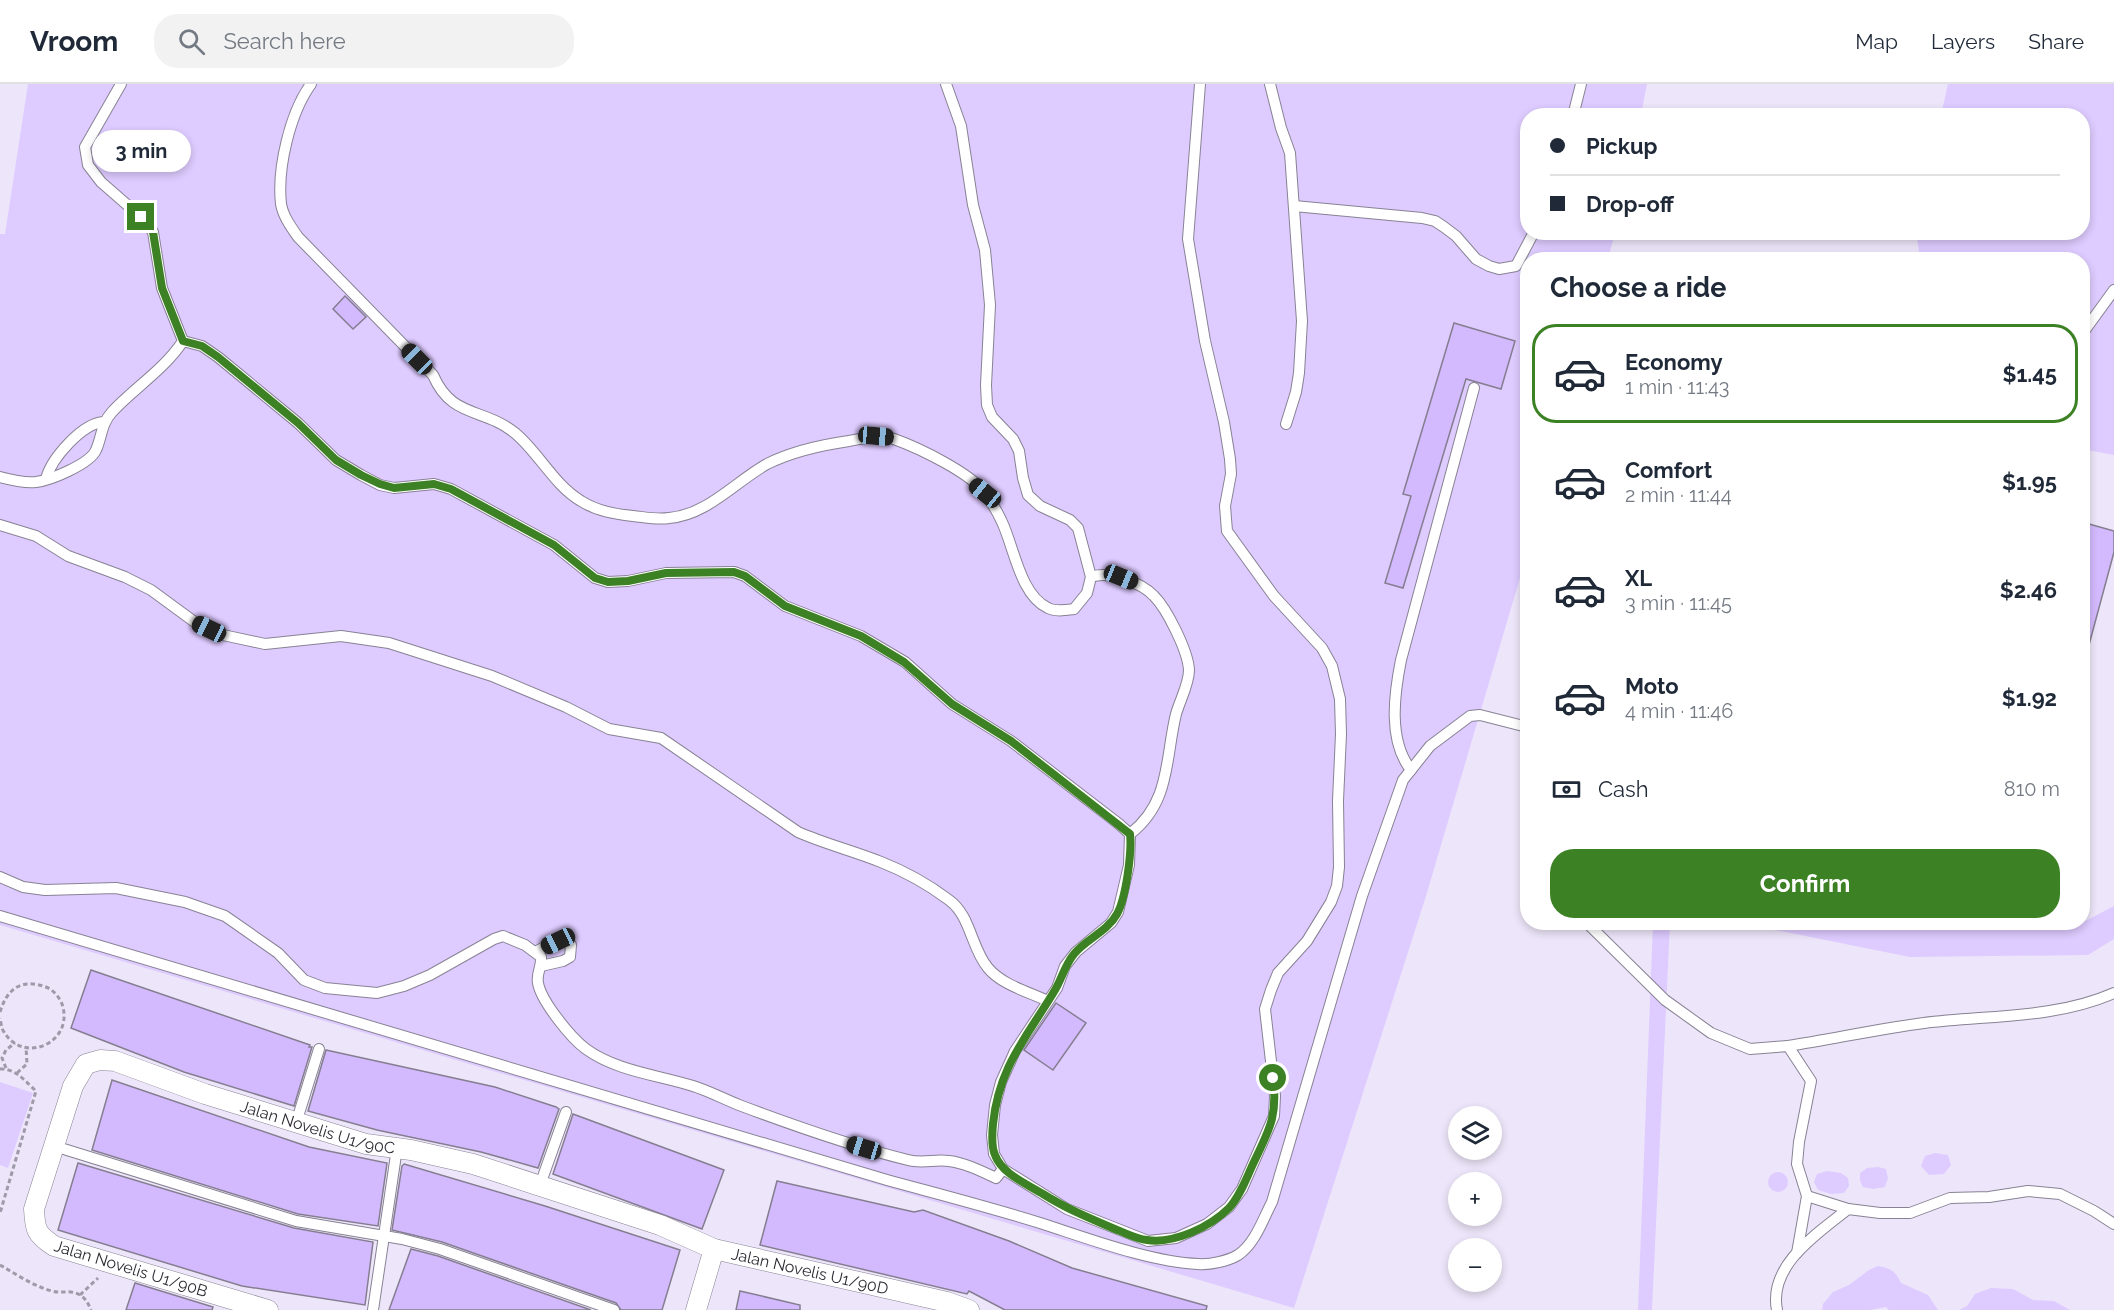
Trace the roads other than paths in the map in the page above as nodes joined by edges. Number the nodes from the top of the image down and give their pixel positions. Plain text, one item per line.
1 (121, 84) edge
2 (311, 84) edge
3 (946, 84) edge
4 (1200, 84) edge
5 (1270, 84) edge
6 (1581, 84) edge
7 (1575, 108) edge
8 (1294, 206) junction
9 (1520, 258) edge
10 (2114, 290) edge
11 (2090, 323) edge
12 (183, 341) junction
13 (1474, 388) dead end
14 (104, 422) junction
15 (1286, 424) dead end
16 (0, 477) edge
17 (46, 479) junction
18 (0, 525) edge
19 (1091, 577) junction
20 (1520, 725) edge
21 (1411, 770) junction
22 (1130, 834) junction
23 (0, 877) edge
24 (0, 916) edge
25 (1594, 930) edge
26 (535, 952) junction
27 (541, 966) junction
28 (2114, 993) edge
29 (1048, 1001) junction
30 (1788, 1046) junction
31 (319, 1049) dead end
32 (566, 1112) dead end
33 (296, 1122) junction
34 (54, 1146) junction
35 (397, 1148) junction
36 (1003, 1168) junction
37 (540, 1185) junction
38 (1807, 1196) junction
39 (1848, 1209) junction
40 (2114, 1224) edge
41 (35, 1227) joint
42 (384, 1236) junction
43 (714, 1249) junction
44 (1797, 1253) junction
45 (946, 1306) edge
46 (268, 1310) edge
47 (373, 1310) edge
48 (614, 1310) edge
49 (696, 1310) edge
50 (969, 1310) edge
51 (1778, 1310) edge

1 - 12 lane
2 - 19 lane
3 - 19 lane
4 - 36 lane
5 - 8 lane
6 - 7 lane
8 - 9 lane
8 - 15 lane
10 - 11 lane
12 - 14 lane
12 - 22 lane
13 - 21 lane
14 - 17 lane
14 - 17 lane
16 - 17 lane
18 - 29 lane
19 - 22 lane
20 - 21 lane
21 - 24 lane
22 - 29 lane
23 - 26 lane
25 - 30 lane
26 - 27 lane
26 - 27 lane
27 - 36 lane
28 - 30 lane
29 - 36 lane
30 - 38 lane
31 - 33 lane
32 - 37 lane
33 - 34 street, Jalan Novelis U1/90C
33 - 35 street, Jalan Novelis U1/90C
34 - 41 street, Jalan Novelis U1/90C
34 - 42 lane
35 - 37 street, Jalan Novelis U1/90C
35 - 42 lane
37 - 43 street, Jalan Novelis U1/90C
38 - 39 lane
38 - 44 lane
39 - 40 lane
39 - 44 lane
41 - 46 street, Jalan Novelis U1/90B
42 - 47 lane
42 - 48 lane
43 - 45 street, Jalan Novelis U1/90D
43 - 49 street, Jalan Novelis U1/90D
44 - 51 lane
45 - 50 street, Jalan Novelis U1/90D

